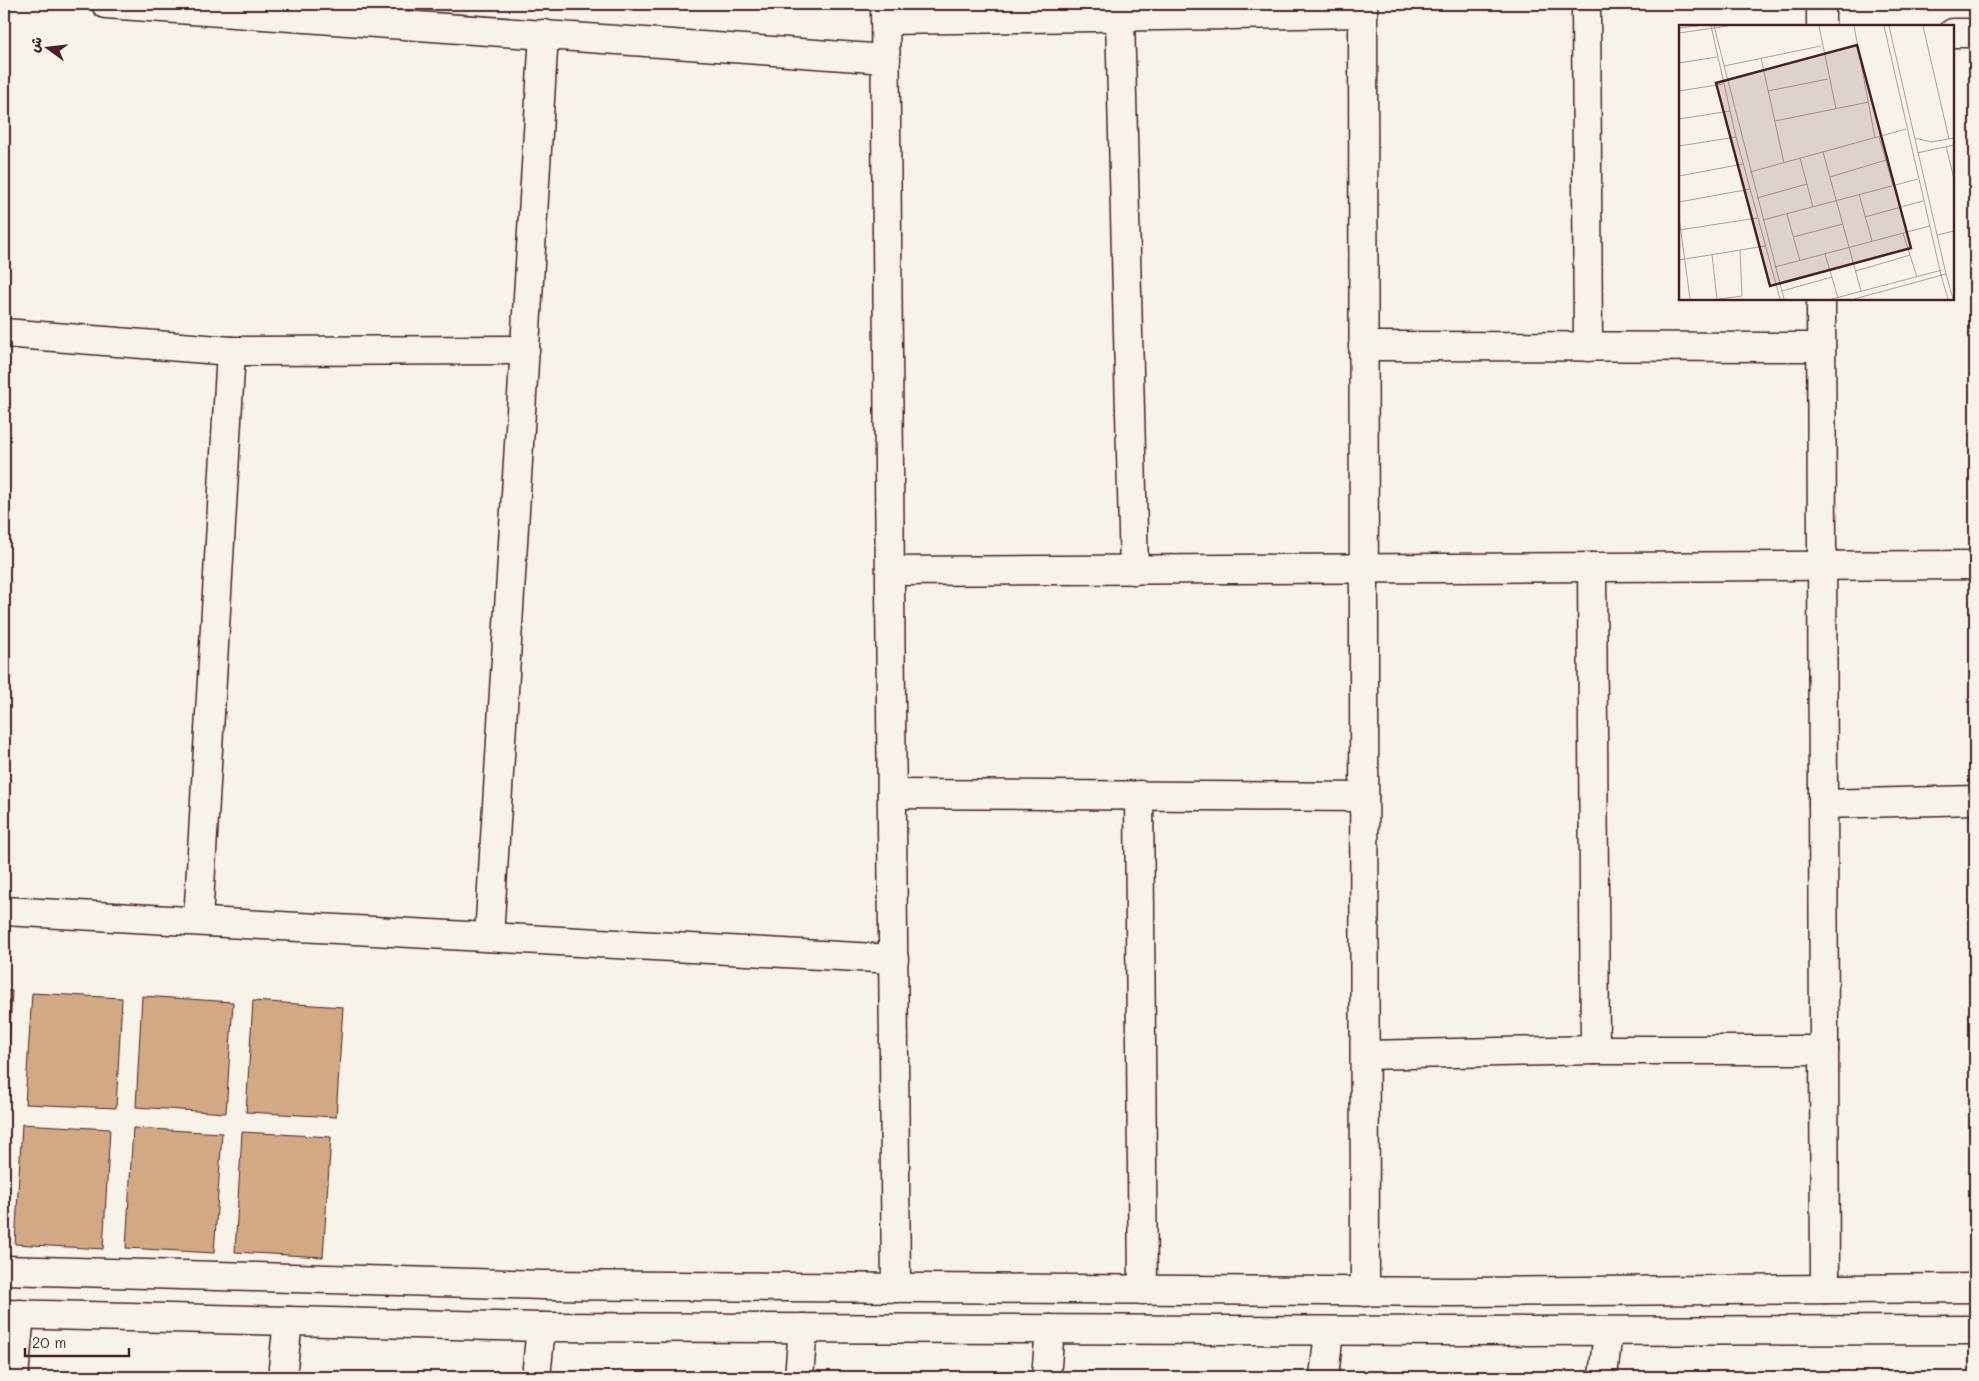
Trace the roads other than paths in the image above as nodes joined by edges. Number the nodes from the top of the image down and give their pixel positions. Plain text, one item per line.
1 (106, 4) edge
2 (1586, 4) edge
3 (1822, 4) edge
4 (1363, 8) edge
5 (886, 12) edge
6 (1120, 17) junction
7 (1821, 25) edge
8 (1954, 33) edge
9 (1975, 33) edge
10 (544, 34) junction
11 (886, 59) junction
12 (1821, 300) edge
13 (4, 333) edge
14 (1363, 346) junction
15 (1588, 347) junction
16 (1821, 347) junction
17 (525, 350) junction
18 (231, 351) junction
19 (1975, 565) edge
20 (1822, 566) junction
21 (1592, 567) junction
22 (1364, 569) junction
23 (1134, 570) junction
24 (890, 571) junction
25 (892, 794) junction
26 (1139, 795) junction
27 (1364, 796) junction
28 (1975, 800) edge
29 (1823, 804) junction
30 (4, 911) edge
31 (198, 922) junction
32 (489, 936) junction
33 (894, 958) junction
34 (1595, 1050) junction
35 (1824, 1050) junction
36 (1365, 1055) junction
37 (4, 1270) edge
38 (896, 1288) junction
39 (1975, 1288) edge
40 (1825, 1289) junction
41 (1143, 1290) junction
42 (1365, 1292) junction
43 (12, 1314) edge
44 (288, 1321) junction
45 (541, 1327) junction
46 (803, 1328) junction
47 (1050, 1329) junction
48 (1975, 1330) edge
49 (1329, 1331) junction
50 (1608, 1331) junction
51 (14, 1377) edge
52 (282, 1377) edge
53 (536, 1377) edge
54 (799, 1377) edge
55 (1046, 1377) edge
56 (1324, 1377) edge
57 (1603, 1377) edge

1 - 10 street
2 - 15 street
3 - 7 street
4 - 6 street
4 - 14 street
5 - 6 street
5 - 11 street
6 - 23 street
8 - 9 street
10 - 11 street
10 - 17 street
11 - 24 street
12 - 16 street
13 - 18 street
14 - 15 street
14 - 22 street
15 - 16 street
16 - 20 street
17 - 18 street
17 - 32 street
18 - 31 street
19 - 20 street
20 - 21 street
20 - 29 street
21 - 22 street
21 - 34 street
22 - 23 street
22 - 27 street
23 - 24 street
24 - 25 street
25 - 26 street
25 - 33 street
26 - 27 street
26 - 41 street
27 - 36 street
28 - 29 street
29 - 35 street
30 - 31 street
31 - 32 street
32 - 33 street
33 - 38 street
34 - 35 street
34 - 36 street
35 - 40 street
36 - 42 street
37 - 38 street
38 - 41 street
39 - 40 street
40 - 42 street
41 - 42 street
43 - 44 street
43 - 51 street
44 - 45 street
44 - 52 street
45 - 46 street
45 - 53 street
46 - 47 street
46 - 54 street
47 - 49 street
47 - 55 street
48 - 50 street
49 - 50 street
49 - 56 street
50 - 57 street

